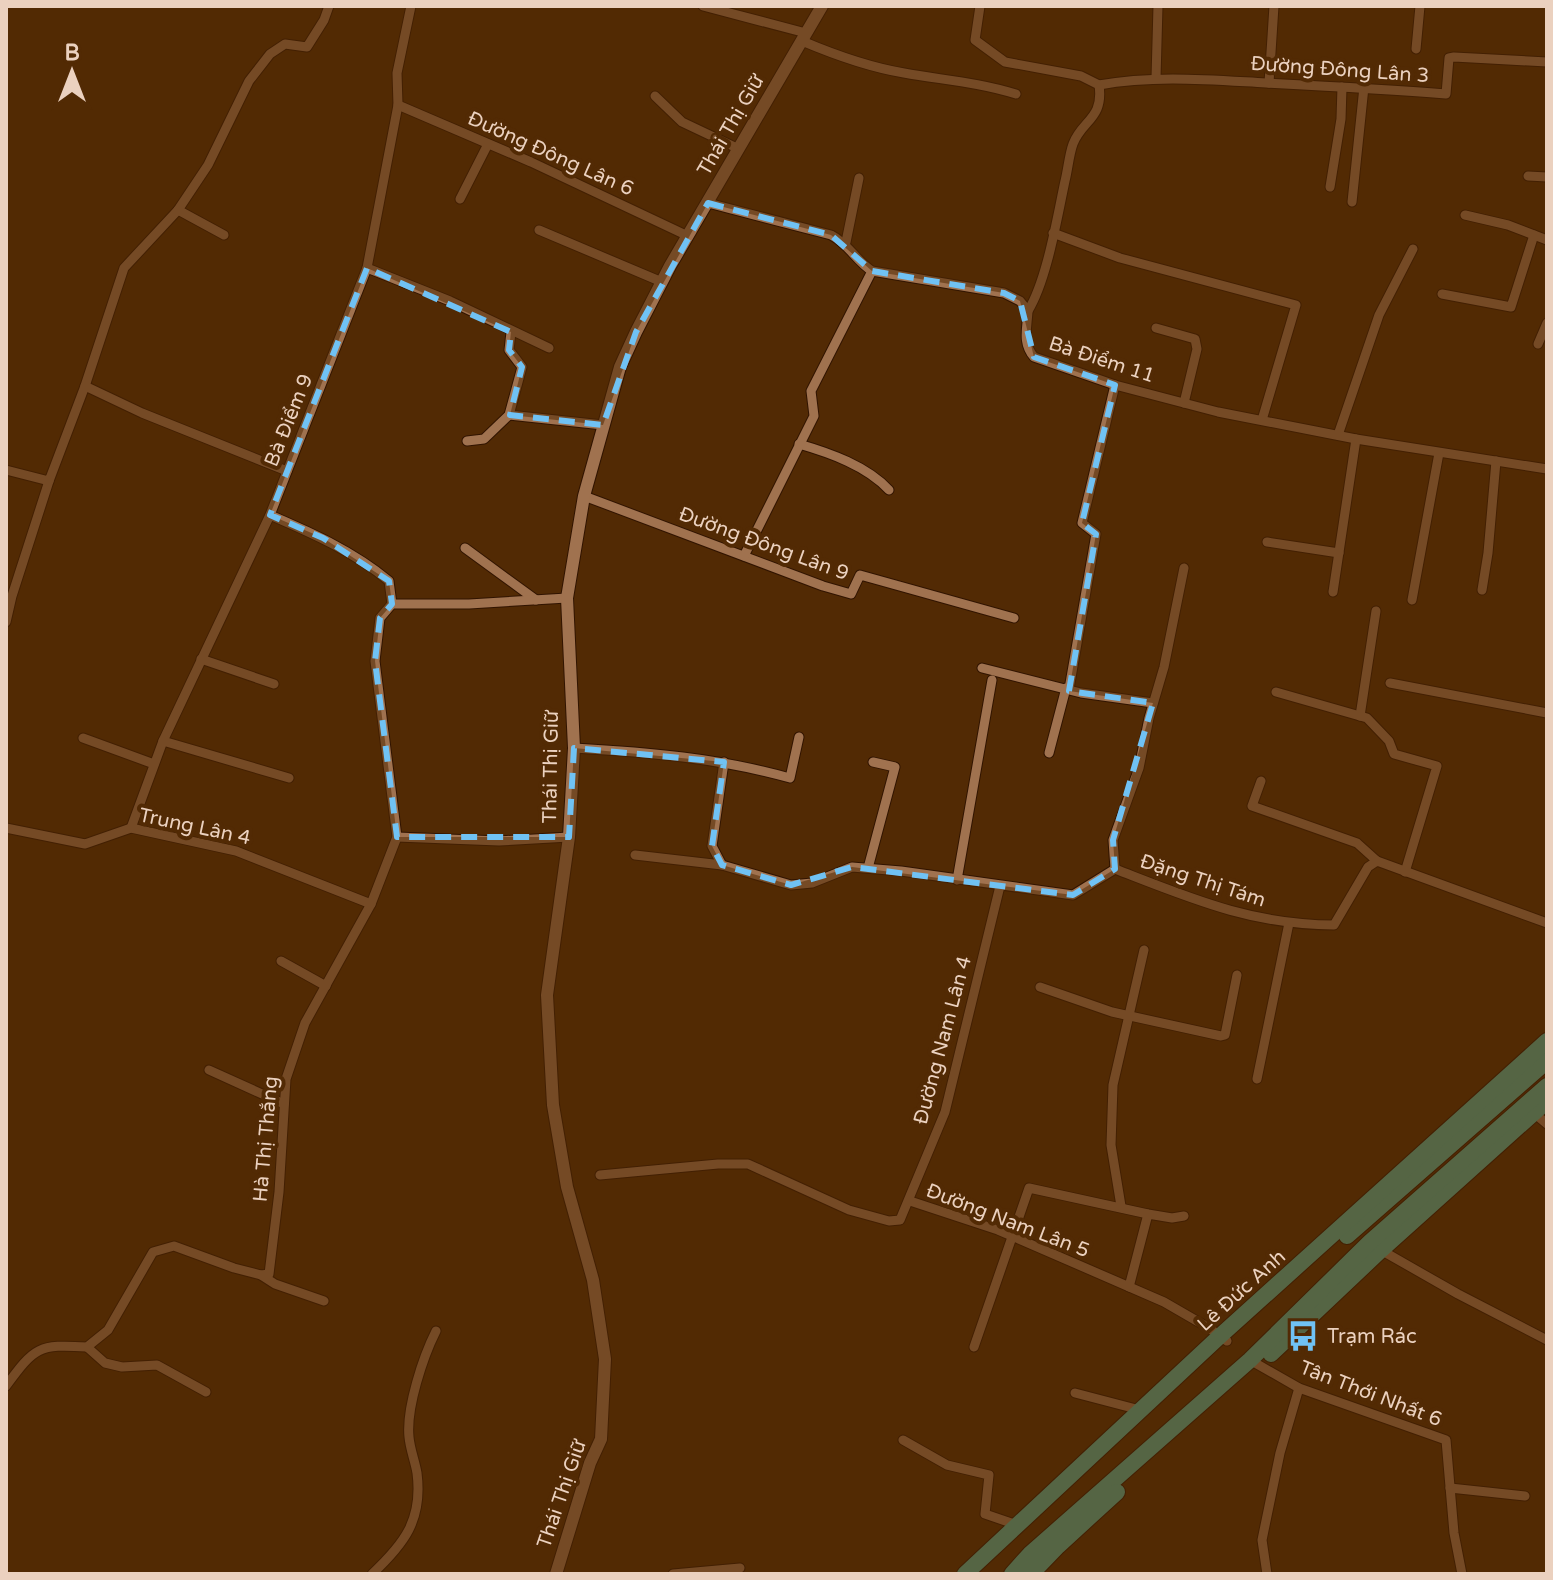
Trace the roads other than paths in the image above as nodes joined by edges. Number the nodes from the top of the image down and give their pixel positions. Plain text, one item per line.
1 (329, 6) edge
2 (411, 6) edge
3 (703, 6) edge
4 (822, 6) edge
5 (980, 6) edge
6 (1158, 6) edge
7 (1274, 6) edge
8 (1420, 6) edge
9 (804, 37) junction
10 (1416, 49) dead end
11 (1547, 62) edge
12 (1156, 78) junction
13 (1269, 83) junction
14 (1099, 85) junction
15 (1342, 87) junction
16 (1364, 87) junction
17 (1016, 94) dead end
18 (655, 96) dead end
19 (398, 105) junction
20 (488, 144) junction
21 (739, 149) junction
22 (1528, 176) dead end
23 (1547, 177) edge
24 (859, 178) dead end
25 (1330, 187) dead end
26 (460, 199) dead end
27 (1352, 202) dead end
28 (708, 203) junction
29 (178, 210) junction
30 (1465, 215) dead end
31 (539, 230) dead end
32 (1053, 233) junction
33 (224, 235) dead end
34 (1534, 235) junction
35 (688, 236) junction
36 (1547, 240) edge
37 (846, 242) junction
38 (1413, 249) dead end
39 (367, 268) junction
40 (872, 271) junction
41 (662, 282) junction
42 (1442, 294) dead end
43 (1028, 311) junction
44 (1547, 323) edge
45 (1156, 328) dead end
46 (511, 332) junction
47 (1538, 344) dead end
48 (549, 348) dead end
49 (1115, 385) junction
50 (85, 386) junction
51 (1184, 403) junction
52 (509, 415) junction
53 (1262, 420) junction
54 (603, 425) junction
55 (1338, 435) junction
56 (1356, 439) junction
57 (467, 441) dead end
58 (799, 444) junction
59 (1439, 453) junction
60 (1496, 461) junction
61 (1547, 469) edge
62 (6, 470) edge
63 (287, 471) junction
64 (49, 481) junction
65 (889, 490) dead end
66 (584, 496) junction
67 (270, 515) junction
68 (1267, 542) dead end
69 (465, 548) dead end
70 (1339, 553) junction
71 (744, 556) junction
72 (1184, 568) dead end
73 (1482, 590) dead end
74 (1333, 592) dead end
75 (567, 598) junction
76 (536, 600) junction
77 (1412, 600) dead end
78 (392, 604) junction
79 (1376, 611) dead end
80 (1014, 618) dead end
81 (6, 622) edge
82 (201, 659) junction
83 (982, 668) dead end
84 (992, 680) dead end
85 (1390, 683) dead end
86 (274, 684) dead end
87 (1068, 689) junction
88 (1276, 692) dead end
89 (1153, 703) junction
90 (1547, 713) edge
91 (1360, 716) junction
92 (799, 737) dead end
93 (83, 738) dead end
94 (163, 741) junction
95 (574, 748) junction
96 (1049, 753) dead end
97 (724, 762) junction
98 (873, 762) dead end
99 (154, 764) junction
100 (289, 778) dead end
101 (1261, 781) dead end
102 (6, 828) edge
103 (131, 828) junction
104 (397, 837) junction
105 (569, 837) junction
106 (635, 855) dead end
107 (1377, 861) junction
108 (722, 865) junction
109 (868, 868) junction
110 (1115, 869) junction
111 (1405, 872) junction
112 (957, 880) junction
113 (1000, 886) junction
114 (371, 904) junction
115 (1289, 923) junction
116 (1547, 923) edge
117 (1144, 950) dead end
118 (281, 961) dead end
119 (1237, 975) dead end
120 (326, 986) junction
121 (1040, 987) dead end
122 (1130, 1017) junction
123 (1547, 1041) edge
124 (1547, 1061) edge
125 (209, 1070) dead end
126 (1257, 1079) dead end
127 (1547, 1086) edge
128 (1547, 1101) edge
129 (284, 1104) junction
130 (1540, 1119) edge
131 (600, 1175) dead end
132 (1406, 1175) junction
133 (910, 1201) junction
134 (1121, 1206) junction
135 (1148, 1214) junction
136 (1184, 1216) dead end
137 (1011, 1236) junction
138 (1375, 1246) junction
139 (261, 1275) junction
140 (1129, 1287) junction
141 (324, 1301) dead end
142 (436, 1331) dead end
143 (1223, 1338) junction
144 (1547, 1340) edge
145 (87, 1347) junction
146 (974, 1347) dead end
147 (1255, 1363) junction
148 (6, 1386) edge
149 (1299, 1388) junction
150 (206, 1392) dead end
151 (1075, 1393) dead end
152 (1140, 1410) junction
153 (903, 1440) dead end
154 (1450, 1488) junction
155 (1525, 1496) dead end
156 (1017, 1525) junction
157 (740, 1568) dead end
158 (372, 1574) edge
159 (556, 1574) edge
160 (673, 1574) edge
161 (965, 1574) edge
162 (980, 1574) edge
163 (1013, 1574) edge
164 (1031, 1574) edge
165 (1267, 1574) edge
166 (1462, 1574) edge

1 - 29 street
2 - 19 street, Bà Điểm 9
3 - 9 street
4 - 9 street, Thái Thị Giữ
5 - 14 street
6 - 12 street
7 - 13 street
8 - 10 street
9 - 17 street
9 - 21 street, Thái Thị Giữ
11 - 16 street, Đường Đông Lân 3
12 - 13 street, Đường Đông Lân 3
12 - 14 street, Đường Đông Lân 3
13 - 15 street, Đường Đông Lân 3
14 - 32 street
15 - 16 street, Đường Đông Lân 3
15 - 25 street
16 - 27 street
18 - 21 street
19 - 20 street, Đường Đông Lân 6
19 - 39 street, Bà Điểm 9
20 - 26 street
20 - 35 street, Đường Đông Lân 6
21 - 28 street, Thái Thị Giữ
22 - 23 street
24 - 37 street
28 - 35 street, Thái Thị Giữ
28 - 37 street
29 - 33 street
29 - 50 street
30 - 34 street
31 - 41 street
32 - 43 street
32 - 53 street
34 - 36 street
34 - 42 street
35 - 41 street, Thái Thị Giữ
37 - 40 street
38 - 55 street
39 - 46 street
39 - 63 street, Bà Điểm 9
40 - 43 street
40 - 58 street
41 - 54 street, Thái Thị Giữ
43 - 49 street, Bà Điểm 11
44 - 47 street
45 - 51 street
46 - 48 street
46 - 52 street
49 - 51 street, Bà Điểm 11
49 - 87 street
50 - 63 street
50 - 64 street
51 - 53 street, Bà Điểm 11
52 - 54 street
52 - 57 street
53 - 55 street, Bà Điểm 11
54 - 66 street, Thái Thị Giữ
55 - 56 street, Bà Điểm 11
56 - 59 street, Bà Điểm 11
56 - 70 street
58 - 65 street
58 - 71 street
59 - 60 street, Bà Điểm 11
59 - 77 street
60 - 61 street, Bà Điểm 11
60 - 73 street
62 - 64 street
63 - 67 street, Bà Điểm 9
64 - 81 street
66 - 71 street, Đường Đông Lân 9
66 - 75 street, Thái Thị Giữ
67 - 78 street
67 - 82 street, Bà Điểm 9
68 - 70 street
69 - 76 street
70 - 74 street
71 - 80 street, Đường Đông Lân 9
72 - 89 street
75 - 76 street
75 - 95 street, Thái Thị Giữ
76 - 78 street
78 - 104 street, Hà Thị Thắng
79 - 91 street
82 - 86 street
82 - 94 street, Bà Điểm 9
83 - 87 street
84 - 112 street
85 - 90 street
87 - 89 street
87 - 96 street
88 - 91 street
89 - 110 street
91 - 111 street
92 - 97 street
93 - 99 street
94 - 99 street, Bà Điểm 9
94 - 100 street
95 - 97 street
95 - 105 street, Thái Thị Giữ
97 - 108 street
98 - 109 street
99 - 103 street, Bà Điểm 9
101 - 107 street
102 - 103 street, Trung Lân 4
103 - 114 street, Trung Lân 4
104 - 105 street
104 - 114 street, Hà Thị Thắng
105 - 159 street, Thái Thị Giữ
106 - 108 street, Đặng Thị Tám
107 - 111 street
107 - 115 street, Đặng Thị Tám
108 - 109 street, Đặng Thị Tám
109 - 112 street, Đặng Thị Tám
110 - 113 street, Đặng Thị Tám
110 - 115 street, Đặng Thị Tám
111 - 116 street
112 - 113 street, Đặng Thị Tám
113 - 133 street, Đường Nam Lân 4
114 - 120 street, Hà Thị Thắng
115 - 126 street
117 - 122 street
118 - 120 street
119 - 122 street
120 - 129 street, Hà Thị Thắng
121 - 122 street
122 - 134 street
123 - 132 highway, Lê Đức Anh
124 - 132 highway, Lê Đức Anh
125 - 129 street
127 - 138 highway
128 - 130 highway
129 - 139 street, Hà Thị Thắng
130 - 138 highway
131 - 133 street, Đường Nam Lân 5
132 - 143 highway, Lê Đức Anh
133 - 137 street, Đường Nam Lân 5
134 - 135 street
134 - 137 street
135 - 136 street
135 - 140 street
137 - 140 street, Đường Nam Lân 5
137 - 146 street
138 - 144 street
138 - 147 highway
139 - 141 street
139 - 145 street
140 - 143 street, Đường Nam Lân 5
142 - 158 street
143 - 152 highway, Lê Đức Anh
143 - 162 highway, Lê Đức Anh
145 - 148 street
145 - 150 street
147 - 149 street, Tân Thới Nhất 6
147 - 163 highway
147 - 164 highway
149 - 154 street, Tân Thới Nhất 6
149 - 165 street
151 - 152 street
152 - 156 highway, Lê Đức Anh
153 - 156 street
154 - 155 street
154 - 166 street, Tân Thới Nhất 6
156 - 161 highway, Lê Đức Anh
157 - 160 street

